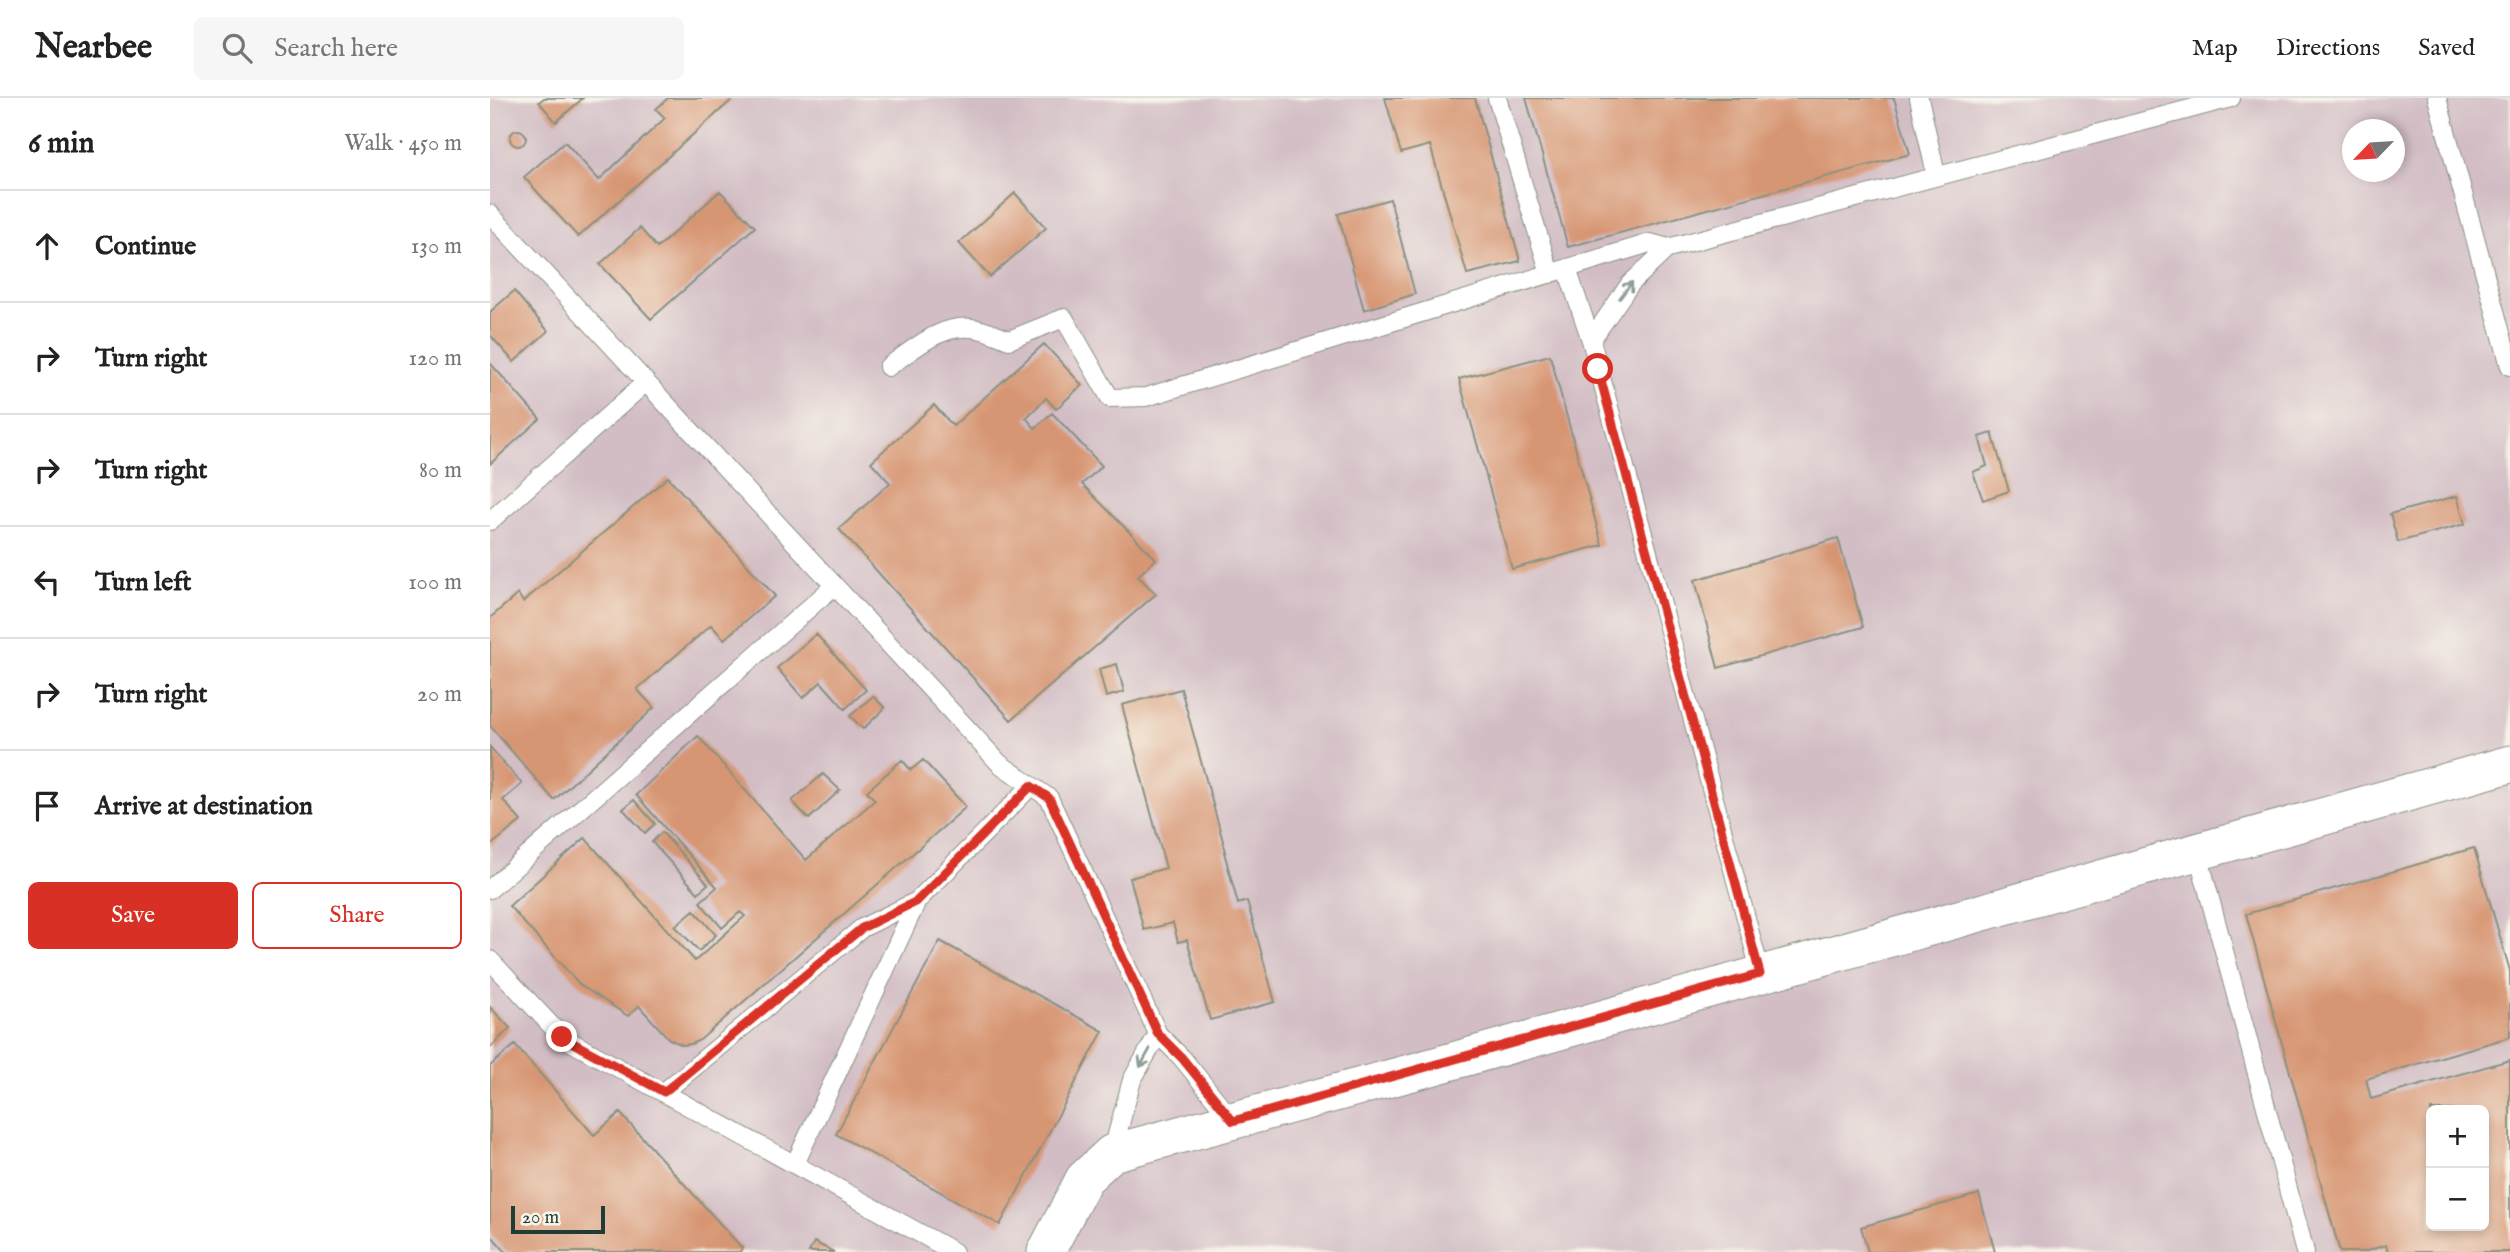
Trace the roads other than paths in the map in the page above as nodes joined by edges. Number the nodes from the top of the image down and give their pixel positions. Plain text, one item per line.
1 (1497, 98) edge
2 (1919, 98) edge
3 (2231, 98) edge
4 (2437, 98) edge
5 (1936, 176) junction
6 (490, 214) edge
7 (1668, 248) junction
8 (1558, 272) junction
9 (1591, 340) junction
10 (2510, 366) edge
11 (888, 367) dead end
12 (646, 382) junction
13 (490, 520) edge
14 (834, 586) junction
15 (2510, 764) edge
16 (1031, 786) junction
17 (2202, 869) dead end
18 (490, 889) edge
19 (917, 901) junction
20 (490, 960) edge
21 (1760, 974) junction
22 (1158, 1034) junction
23 (664, 1092) junction
24 (1233, 1121) junction
25 (1112, 1153) junction
26 (795, 1164) junction
27 (954, 1252) edge
28 (1046, 1252) edge
29 (2305, 1252) edge

1 - 8 lane
2 - 5 lane
3 - 5 lane
4 - 10 lane
5 - 7 lane
6 - 12 lane
7 - 8 lane
9 -> 7 lane
8 - 9 lane
8 - 11 lane
9 - 21 lane
12 - 13 lane
12 - 14 lane
14 - 16 lane
14 - 18 lane
15 - 21 street
16 - 19 lane
16 - 22 lane
17 - 29 lane
19 - 23 lane
19 - 26 lane
20 - 23 lane
21 - 24 street
22 - 24 lane
22 -> 25 lane
23 - 26 lane
24 - 25 street
25 - 28 street
26 - 27 lane

